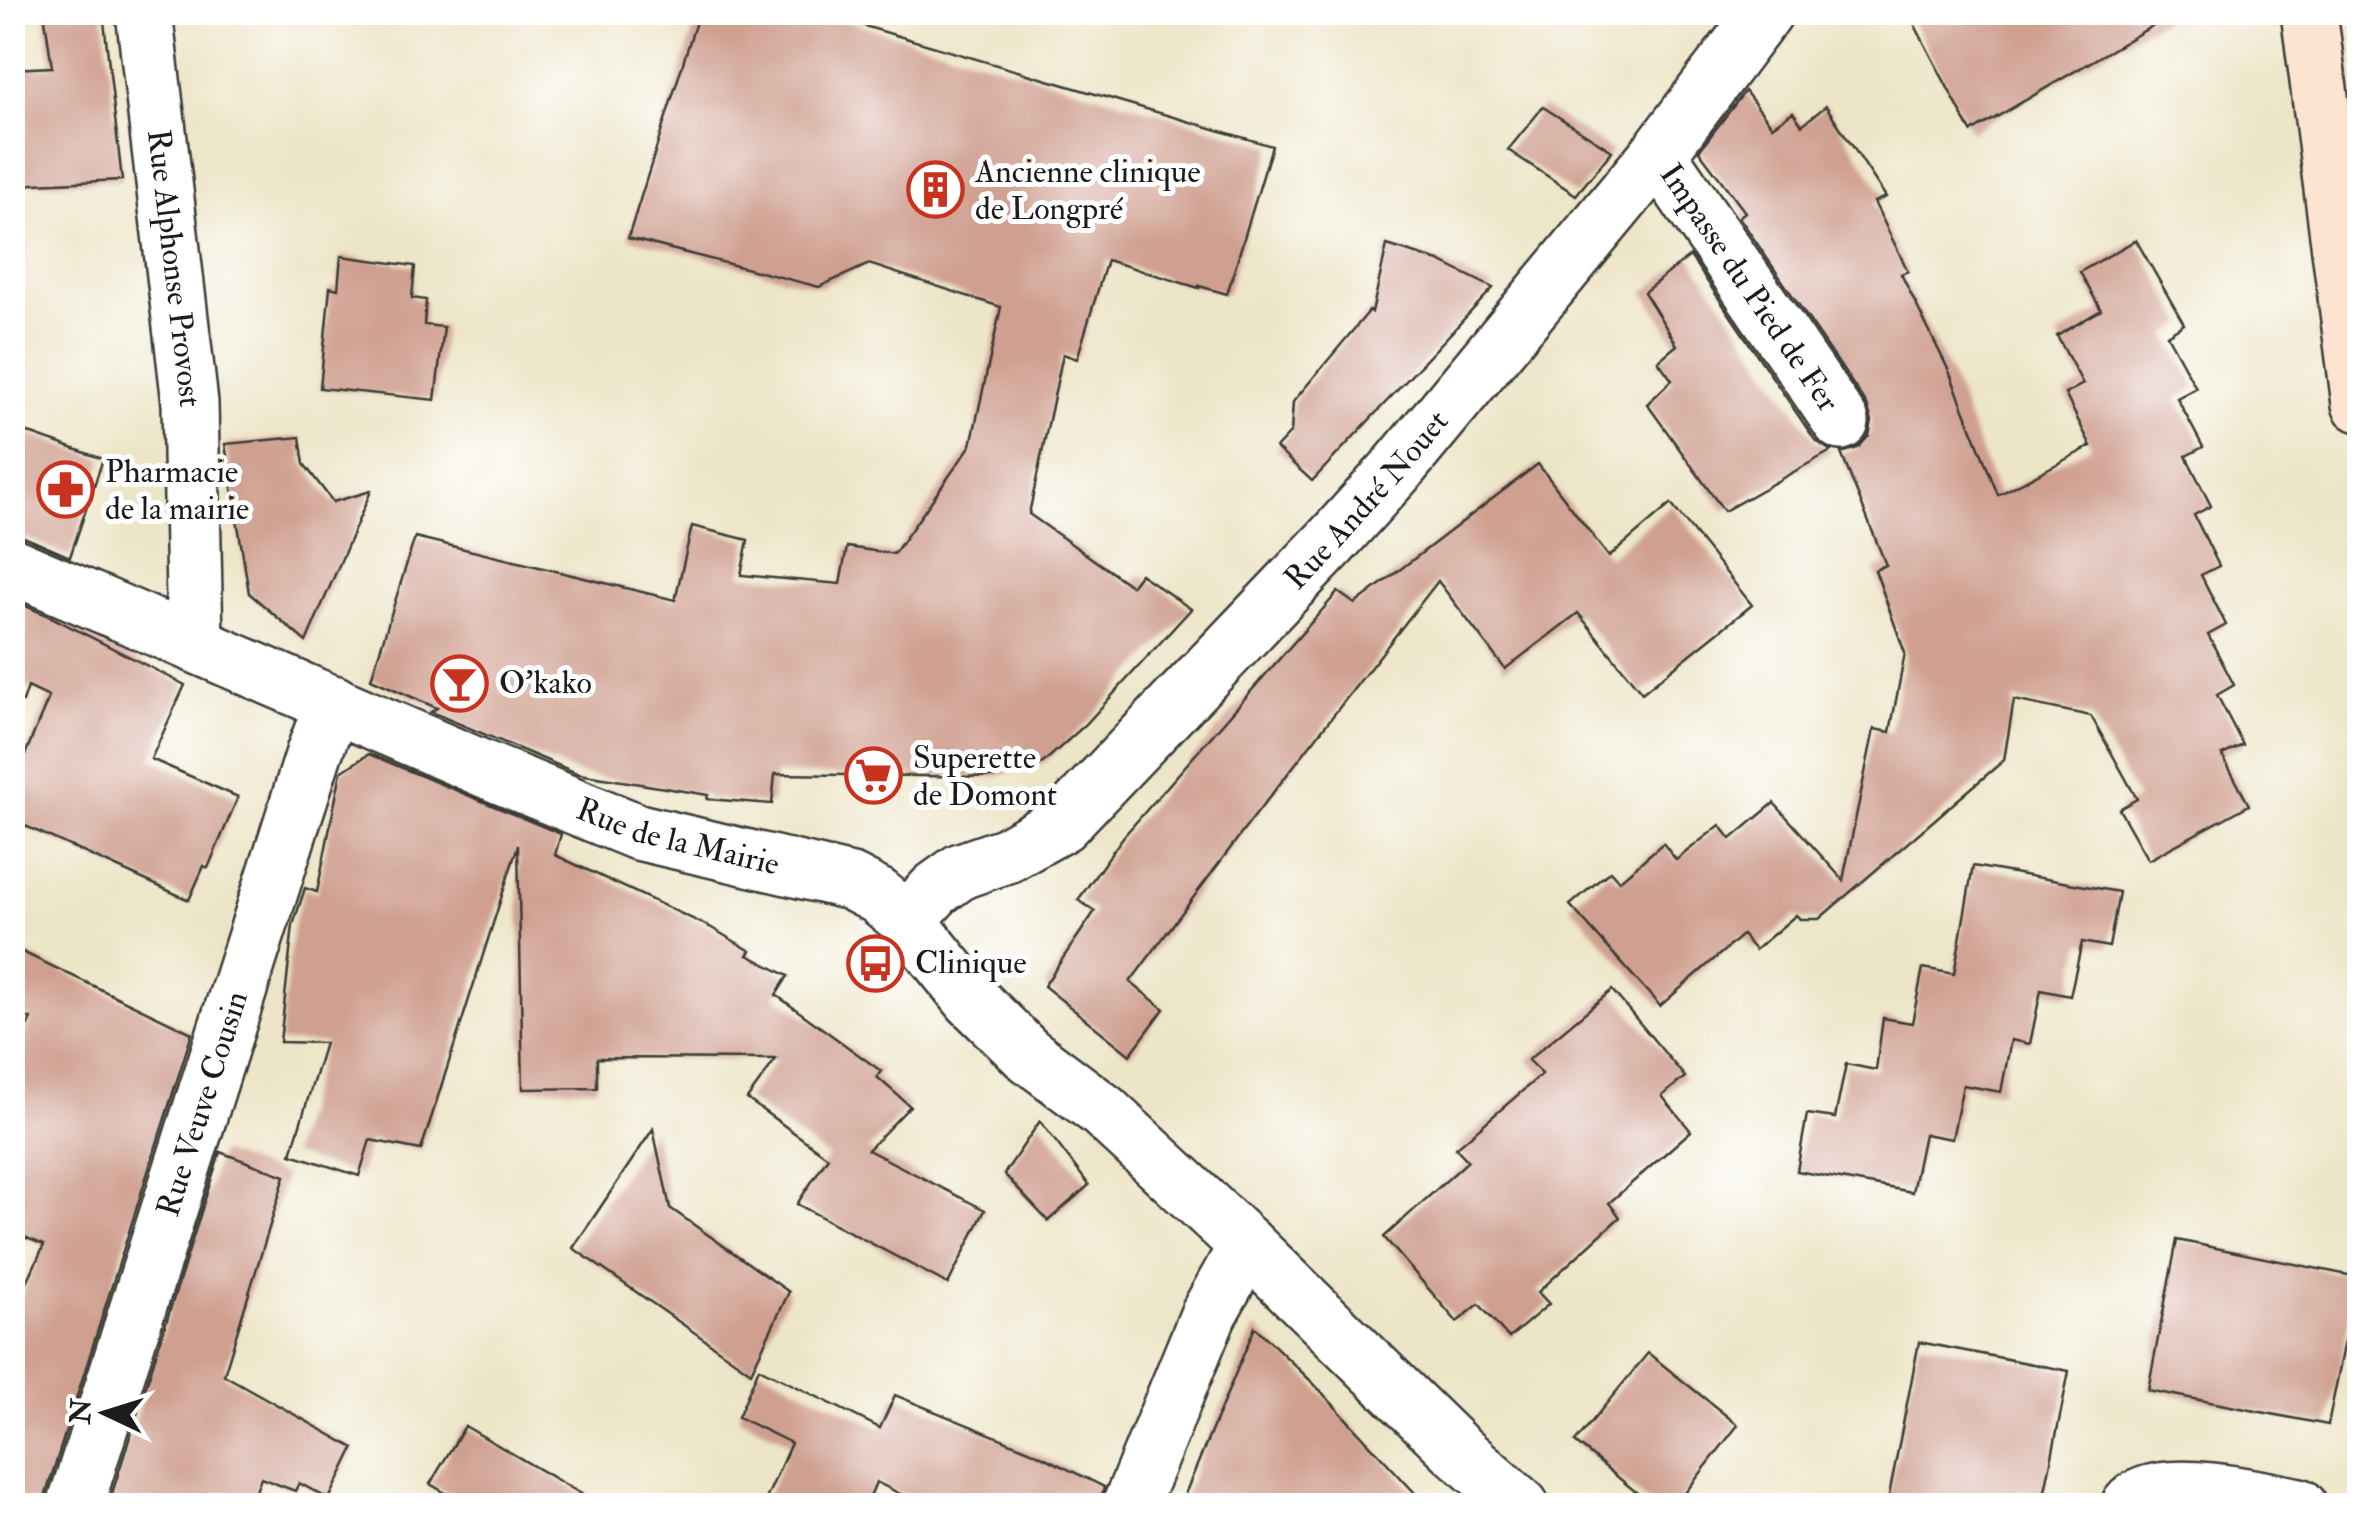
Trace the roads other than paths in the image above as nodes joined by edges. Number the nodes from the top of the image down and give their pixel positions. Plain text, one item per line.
1 (144, 12) edge
2 (1765, 12) edge
3 (2309, 12) edge
4 (1658, 154) junction
5 (2349, 241) edge
6 (2360, 404) edge
7 (1841, 422) dead end
8 (12, 566) edge
9 (195, 644) junction
10 (333, 703) junction
11 (907, 920) junction
12 (1247, 1246) junction
13 (75, 1506) edge
14 (1130, 1506) edge
15 (1521, 1506) edge
16 (2129, 1506) edge
17 (2299, 1506) edge

1 - 9 street, Rue Alphonse Provost
2 - 4 street, Rue André Nouet
3 - 5 main road
4 - 7 street, Impasse du Pied de Fer
4 - 11 street, Rue André Nouet
5 - 6 main road
8 - 9 street, Rue de la Mairie
9 - 10 street, Rue de la Mairie
10 - 11 street, Rue de la Mairie
10 - 13 street, Rue Veuve Cousin
11 - 12 street, Rue de la Mairie
12 - 14 street
12 - 15 street, Rue de la Mairie
16 - 17 street

